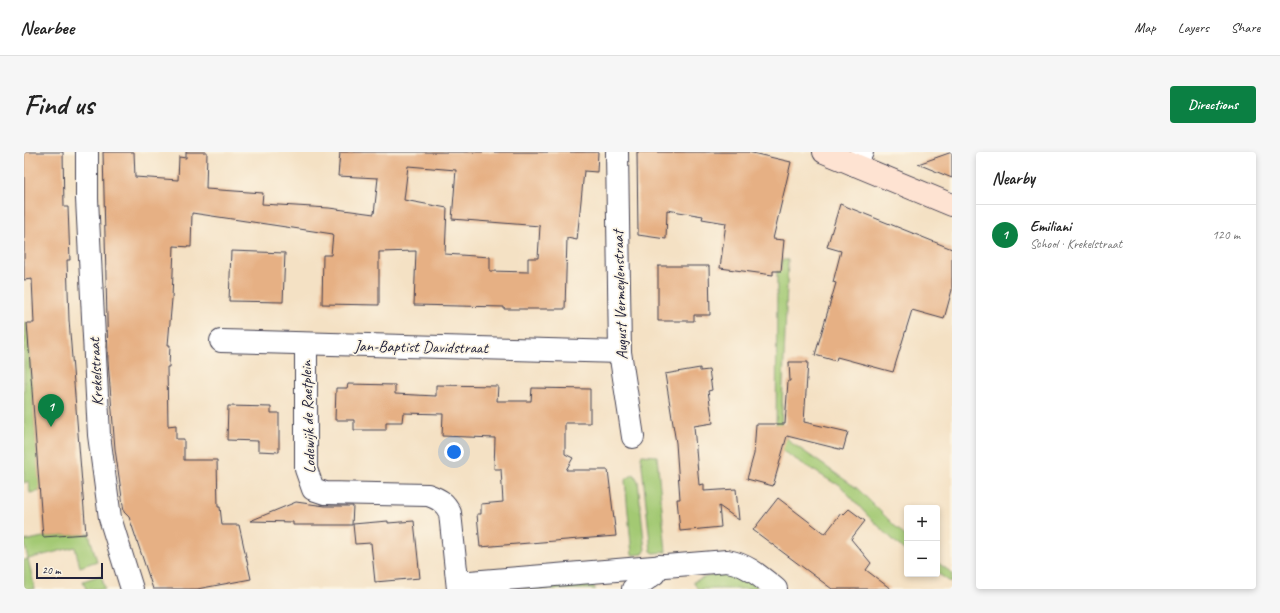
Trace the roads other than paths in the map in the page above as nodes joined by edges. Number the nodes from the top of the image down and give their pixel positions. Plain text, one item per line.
1 (86, 152) edge
2 (617, 152) edge
3 (824, 152) edge
4 (859, 158) edge
5 (952, 205) edge
6 (221, 341) dead end
7 (306, 344) junction
8 (620, 352) junction
9 (633, 437) dead end
10 (660, 566) junction
11 (603, 580) edge
12 (458, 586) edge
13 (132, 589) edge
14 (633, 589) edge
15 (776, 589) edge

1 - 13 street, Krekelstraat
2 - 8 street, August Vermeylenstraat
3 - 4 street
4 - 5 street
6 - 7 street, Jan-Baptist Davidstraat
7 - 8 street, Jan-Baptist Davidstraat
7 - 12 street, Lodewijk de Raetplein
8 - 9 street, August Vermeylenstraat
10 - 11 street, Lodewijk de Raetplein
10 - 14 street
10 - 15 street, Lodewijk de Raetplein
11 - 12 street, Lodewijk de Raetplein

